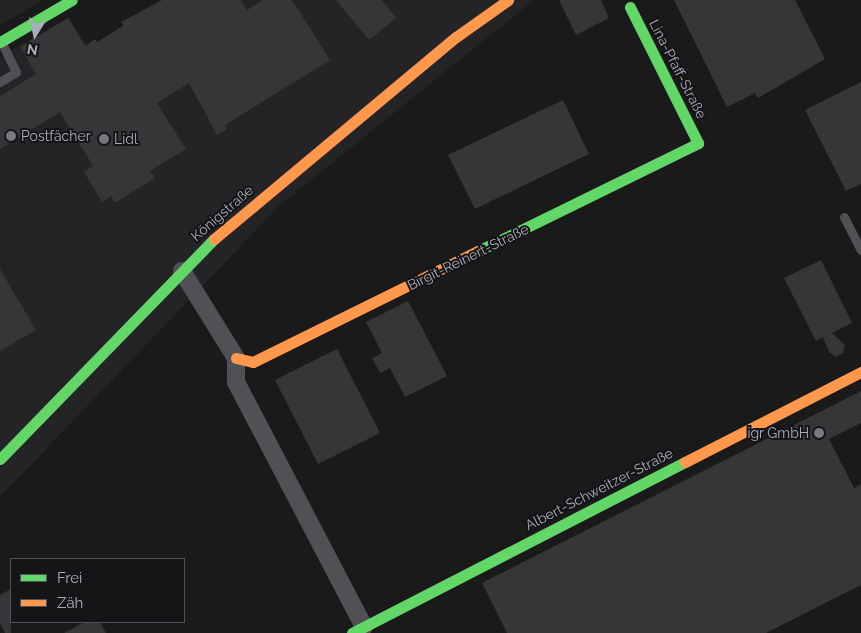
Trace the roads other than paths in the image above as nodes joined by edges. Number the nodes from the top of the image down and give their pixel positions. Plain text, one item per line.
1 (72, 0) edge
2 (496, 0) edge
3 (508, 0) edge
4 (630, 8) dead end
5 (485, 14) junction
6 (0, 41) edge
7 (0, 82) edge
8 (698, 143) joint
9 (844, 217) dead end
10 (861, 250) edge
11 (182, 270) junction
12 (236, 358) junction
13 (861, 372) edge
14 (0, 459) edge
15 (358, 630) edge

1 - 6 street
2 - 5 street, Königstraße
3 - 5 street, Königstraße
4 - 8 street, Lina-Pfaff-Straße
5 - 11 street, Königstraße
6 - 7 lane
8 - 12 street, Birgit-Reinert-Straße
9 - 10 lane
11 - 12 street
11 - 14 street, Königstraße
12 - 15 street
13 - 15 street, Albert-Schweitzer-Straße

